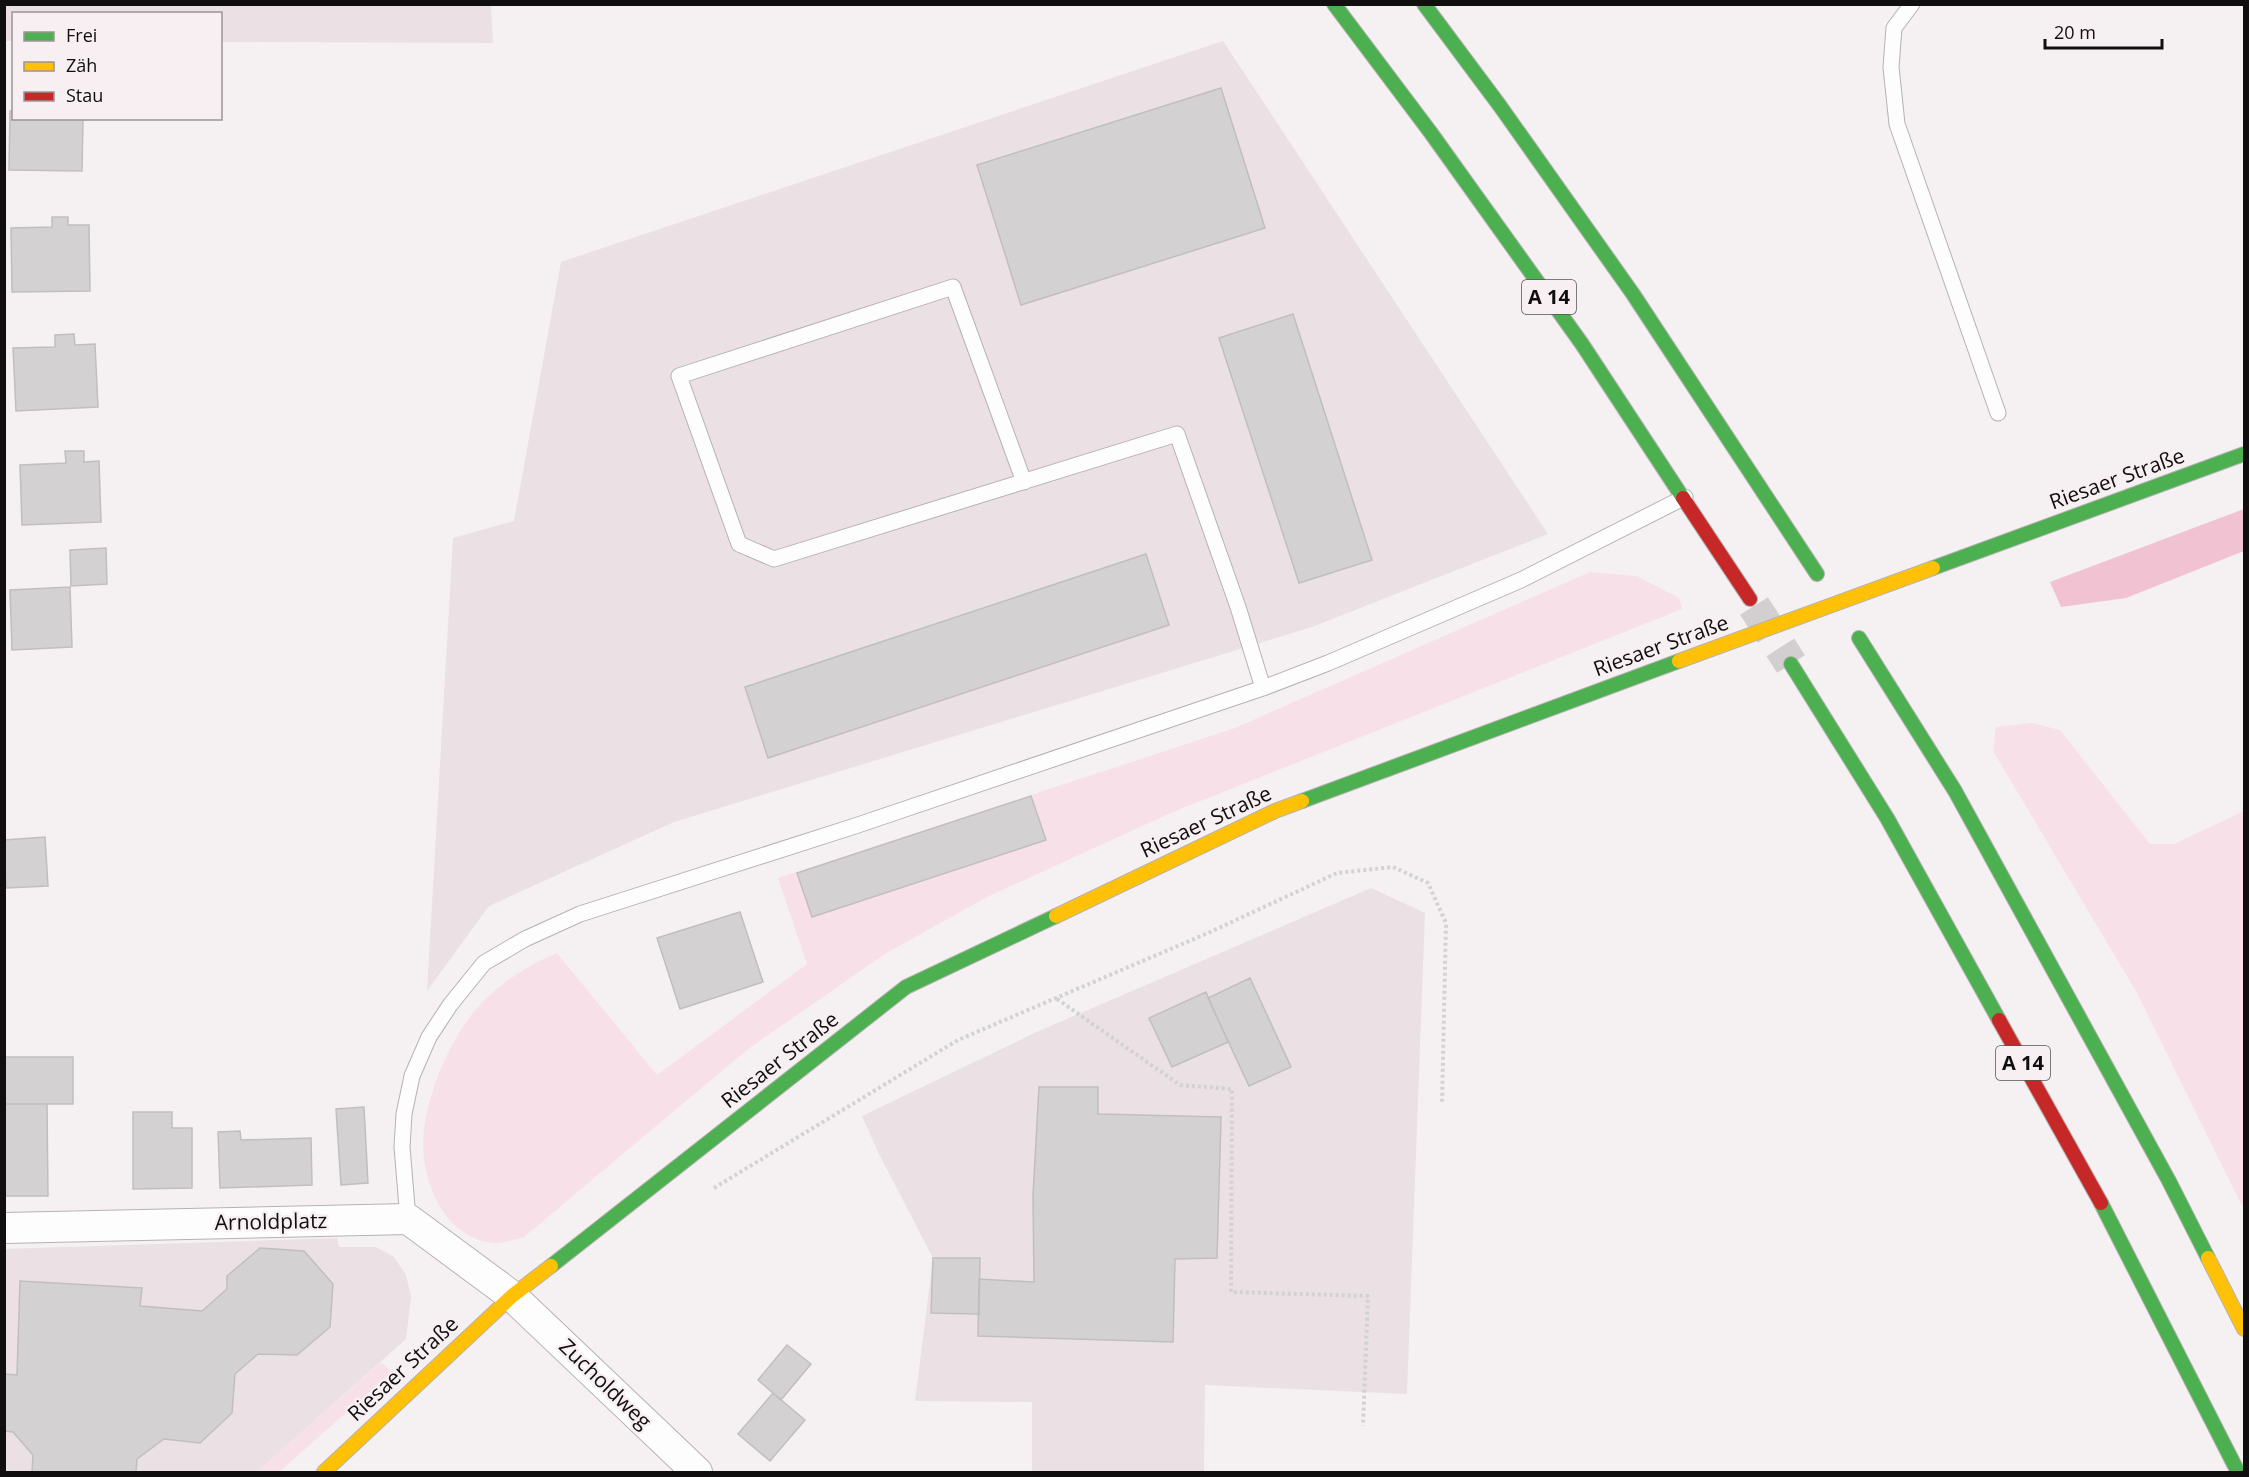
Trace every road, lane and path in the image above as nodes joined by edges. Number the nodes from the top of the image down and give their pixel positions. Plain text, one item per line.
1 (1334, 4) edge
2 (1424, 4) edge
3 (1912, 4) edge
4 (1998, 413) dead end
5 (2244, 454) edge
6 (1023, 482) junction
7 (1685, 497) junction
8 (1817, 574) dead end
9 (1750, 599) tunnel mouth
10 (1859, 638) dead end
11 (1791, 664) tunnel mouth
12 (1263, 688) junction
13 (1056, 998) junction
14 (1442, 1104) dead end
15 (709, 1191) dead end
16 (408, 1219) junction
17 (4, 1228) edge
18 (512, 1296) junction
19 (2244, 1329) edge
20 (1363, 1426) dead end
21 (324, 1473) edge
22 (697, 1473) edge
23 (2238, 1473) edge

1 - 7 main road, A 14
2 - 8 main road
3 - 4 lane
5 - 18 main road, Riesaer Straße, bridge
6 - 6 lane
6 - 12 lane
7 - 9 main road, A 14
7 - 12 lane
10 - 19 main road
11 - 23 main road, A 14
12 - 16 lane
13 - 14 path
13 - 15 path
13 - 20 path
16 - 17 street, Arnoldplatz
16 - 18 street
18 - 21 main road, Riesaer Straße
18 - 22 street, Zucholdweg

